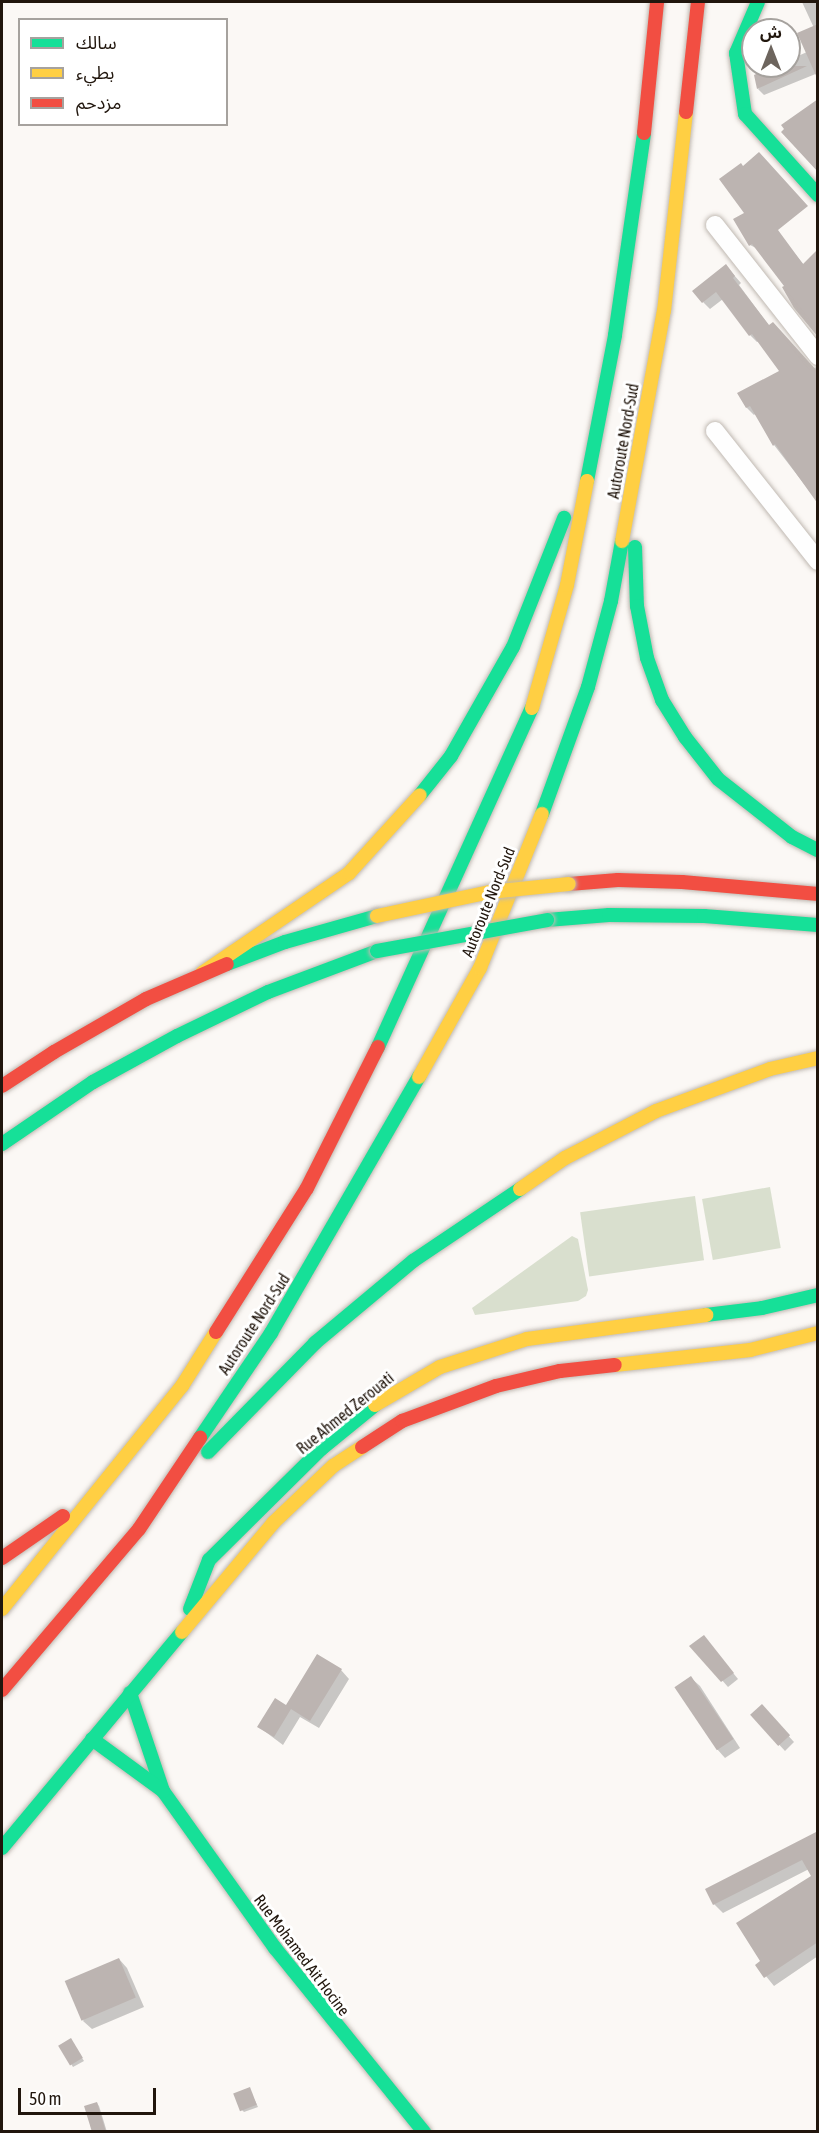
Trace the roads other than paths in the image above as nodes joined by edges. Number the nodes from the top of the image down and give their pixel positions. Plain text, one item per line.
1 (657, 2) edge
2 (698, 2) edge
3 (758, 2) edge
4 (818, 195) edge
5 (715, 225) dead end
6 (818, 356) edge
7 (715, 430) dead end
8 (596, 432) junction
9 (636, 461) junction
10 (818, 561) edge
11 (818, 850) edge
12 (818, 894) edge
13 (818, 925) edge
14 (202, 972) junction
15 (818, 1058) edge
16 (2, 1086) edge
17 (2, 1144) edge
18 (818, 1294) edge
19 (818, 1333) edge
20 (91, 1496) junction
21 (139, 1529) junction
22 (2, 1558) edge
23 (2, 1609) edge
24 (181, 1629) junction
25 (2, 1690) edge
26 (130, 1693) junction
27 (92, 1739) junction
28 (163, 1791) junction
29 (2, 1848) edge
30 (424, 2132) edge

1 - 8 main road, Autoroute Nord-Sud
2 - 9 main road, Autoroute Nord-Sud
3 - 4 main road
5 - 6 street
7 - 10 street
8 - 14 main road
8 - 20 main road, Autoroute Nord-Sud
9 - 11 main road
9 - 21 main road, Autoroute Nord-Sud
12 - 14 main road, bridge
13 - 17 main road, bridge
14 - 16 main road
15 - 21 main road
18 - 24 main road, Rue Ahmed Zerouati
19 - 24 main road, Rue Ahmed Zerouati
20 - 22 main road
20 - 23 main road, Autoroute Nord-Sud
21 - 25 main road, Autoroute Nord-Sud
24 - 26 main road, Rue Ahmed Zerouati
26 - 27 main road, Rue Ahmed Zerouati
26 - 28 main road
27 - 28 main road
27 - 29 main road, Rue Ahmed Zerouati
28 - 30 main road, Rue Mohamed Ait Hocine

